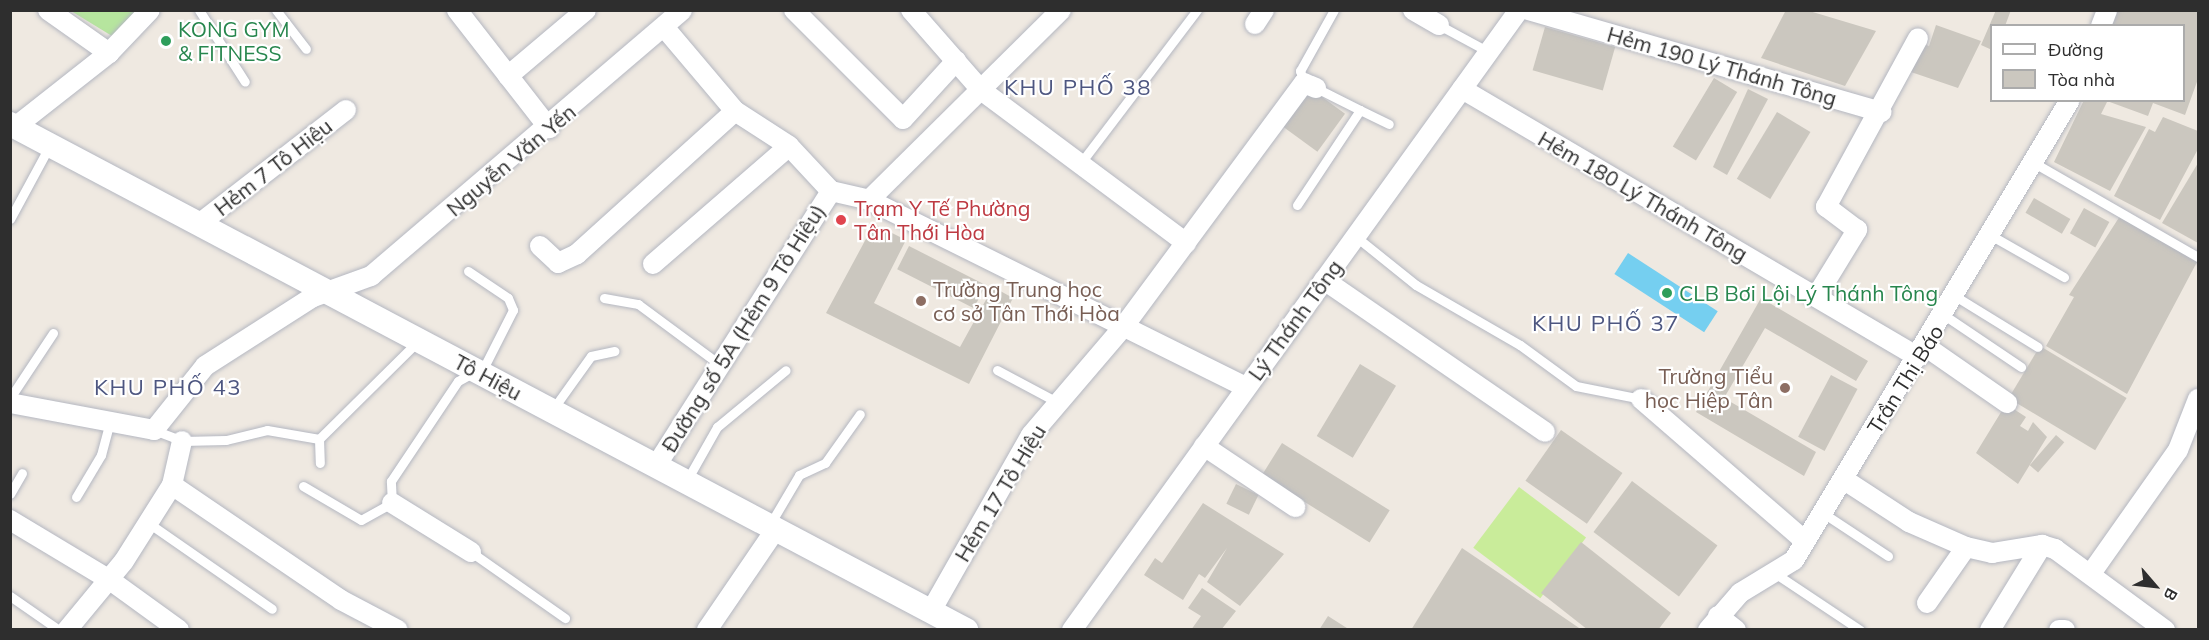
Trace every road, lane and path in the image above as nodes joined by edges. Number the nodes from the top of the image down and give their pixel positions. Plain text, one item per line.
1 (48, 10) edge
2 (150, 10) edge
3 (199, 10) edge
4 (276, 10) edge
5 (457, 10) edge
6 (586, 10) edge
7 (682, 10) edge
8 (794, 10) edge
9 (911, 10) edge
10 (1061, 10) edge
11 (1197, 10) edge
12 (1334, 10) edge
13 (1413, 10) edge
14 (1519, 10) edge
15 (1528, 10) edge
16 (1439, 25) joint
17 (664, 27) junction
18 (1918, 38) dead end
19 (306, 50) dead end
20 (109, 52) junction
21 (1489, 52) junction
22 (956, 61) junction
23 (508, 76) junction
24 (245, 82) dead end
25 (1315, 85) junction
26 (1462, 89) junction
27 (981, 90) junction
28 (2069, 102) edge
29 (346, 110) dead end
30 (1360, 110) junction
31 (735, 111) junction
32 (1882, 112) junction
33 (1389, 124) dead end
34 (13, 125) edge
35 (549, 128) junction
36 (50, 145) junction
37 (789, 146) junction
38 (2036, 164) junction
39 (1078, 165) junction
40 (831, 191) junction
41 (869, 200) junction
42 (1297, 206) dead end
43 (10, 219) edge
44 (199, 224) junction
45 (1355, 236) junction
46 (1992, 236) junction
47 (1186, 243) junction
48 (540, 246) dead end
49 (2199, 257) edge
50 (653, 264) dead end
51 (468, 271) dead end
52 (2064, 278) dead end
53 (1324, 280) junction
54 (328, 292) junction
55 (1956, 296) junction
56 (1816, 297) junction
57 (604, 298) dead end
58 (1944, 315) junction
59 (1124, 326) junction
60 (53, 333) dead end
61 (419, 341) junction
62 (2038, 347) dead end
63 (614, 351) dead end
64 (1921, 351) junction
65 (719, 364) junction
66 (2021, 366) dead end
67 (786, 370) dead end
68 (997, 370) dead end
69 (478, 372) junction
70 (1246, 387) junction
71 (10, 398) edge
72 (1641, 399) joint
73 (2199, 399) edge
74 (1057, 402) junction
75 (2007, 403) dead end
76 (10, 404) edge
77 (551, 411) junction
78 (860, 414) dead end
79 (111, 420) junction
80 (154, 430) junction
81 (1545, 432) dead end
82 (319, 439) junction
83 (182, 441) junction
84 (1204, 446) junction
85 (320, 463) dead end
86 (656, 466) junction
87 (22, 473) dead end
88 (1843, 479) junction
89 (686, 482) junction
90 (172, 485) junction
91 (303, 486) dead end
92 (10, 494) edge
93 (76, 497) dead end
94 (392, 503) junction
95 (1295, 507) dead end
96 (1823, 513) junction
97 (10, 520) edge
98 (147, 522) junction
99 (772, 528) junction
100 (1806, 541) junction
101 (2042, 545) junction
102 (1966, 547) junction
103 (471, 552) joint
104 (1888, 556) dead end
105 (2092, 572) junction
106 (1776, 574) junction
107 (110, 580) junction
108 (10, 596) edge
109 (1927, 603) dead end
110 (272, 609) dead end
111 (931, 611) junction
112 (565, 618) dead end
113 (1713, 623) edge
114 (59, 630) edge
115 (67, 630) edge
116 (178, 630) edge
117 (398, 630) edge
118 (707, 630) edge
119 (966, 630) edge
120 (1072, 630) edge
121 (1736, 630) edge
122 (1860, 630) edge
123 (1990, 630) edge
124 (2060, 630) edge
125 (2065, 630) edge
126 (2165, 630) edge

1 - 20 street
2 - 20 street
3 - 24 lane
4 - 19 lane
5 - 23 street
6 - 23 street
7 - 17 street, Nguyễn Văn Yến
8 - 22 street
9 - 22 street
10 - 27 street
11 - 39 lane
12 - 25 lane
13 - 16 street
14 - 21 street, Lý Thánh Tông
15 - 32 street, Hẻm 190 Lý Thánh Tông
16 - 21 lane
17 - 31 street
17 - 35 street, Nguyễn Văn Yến
18 - 32 street
20 - 34 street
21 - 26 street, Lý Thánh Tông
22 - 27 street
23 - 35 street
25 - 30 lane
25 - 47 street, Hẻm 17 Tô Hiệu
26 - 45 street, Lý Thánh Tông
26 - 56 street, Hẻm 180 Lý Thánh Tông
27 - 39 street
27 - 41 street
28 - 38 street, Trần Thị Báo
29 - 44 street, Hẻm 7 Tô Hiệu
30 - 33 lane
30 - 42 lane
31 - 37 street
31 - 48 street
32 - 56 street
34 - 36 street, Tô Hiệu
35 - 54 street, Nguyễn Văn Yến
36 - 43 lane
36 - 44 street, Tô Hiệu
37 - 40 street
37 - 50 street
38 - 46 street, Trần Thị Báo
38 - 49 lane
39 - 47 street
40 - 41 street
40 - 65 street, Đường số 5A (Hẻm 9 Tô Hiệu)
41 - 59 street
44 - 54 street, Tô Hiệu
45 - 53 street, Lý Thánh Tông
45 - 72 lane
46 - 52 lane
46 - 55 street, Trần Thị Báo
47 - 59 street, Hẻm 17 Tô Hiệu
51 - 69 lane
53 - 70 street, Lý Thánh Tông
53 - 81 street
54 - 61 street, Tô Hiệu
54 - 80 street, Nguyễn Văn Yến
55 - 58 street, Trần Thị Báo
55 - 62 lane
56 - 64 street, Hẻm 180 Lý Thánh Tông
57 - 65 lane
58 - 64 street, Trần Thị Báo
58 - 66 lane
59 - 70 street
59 - 74 street, Hẻm 17 Tô Hiệu
60 - 71 lane
61 - 69 street, Tô Hiệu
61 - 82 lane
63 - 77 lane
64 - 75 street, Hẻm 180 Lý Thánh Tông
64 - 88 street, Trần Thị Báo
65 - 86 street, Đường số 5A (Hẻm 9 Tô Hiệu)
67 - 89 lane
68 - 74 lane
69 - 77 street, Tô Hiệu
69 - 94 lane
70 - 84 street, Lý Thánh Tông
72 - 100 street
73 - 105 street
74 - 111 street, Hẻm 17 Tô Hiệu
76 - 79 street
77 - 86 street, Tô Hiệu
78 - 99 lane
79 - 80 street
79 - 93 lane
80 - 83 lane
82 - 83 lane
82 - 85 lane
83 - 90 street
84 - 95 street
84 - 120 street, Lý Thánh Tông
86 - 89 street, Tô Hiệu
87 - 92 lane
88 - 96 street, Trần Thị Báo
88 - 102 street
89 - 99 street, Tô Hiệu
90 - 98 street
90 - 117 street
91 - 94 lane
94 - 103 street
96 - 100 street, Trần Thị Báo
96 - 104 lane
97 - 107 street
98 - 107 street
98 - 110 lane
99 - 111 street, Tô Hiệu
99 - 118 street
100 - 106 street, Trần Thị Báo
101 - 102 street
101 - 105 street
101 - 123 street
102 - 109 street
103 - 112 lane
105 - 126 street
106 - 113 street, Trần Thị Báo
106 - 122 lane
107 - 115 street
107 - 116 street
108 - 114 lane
111 - 119 street, Tô Hiệu
113 - 121 street
124 - 125 street

